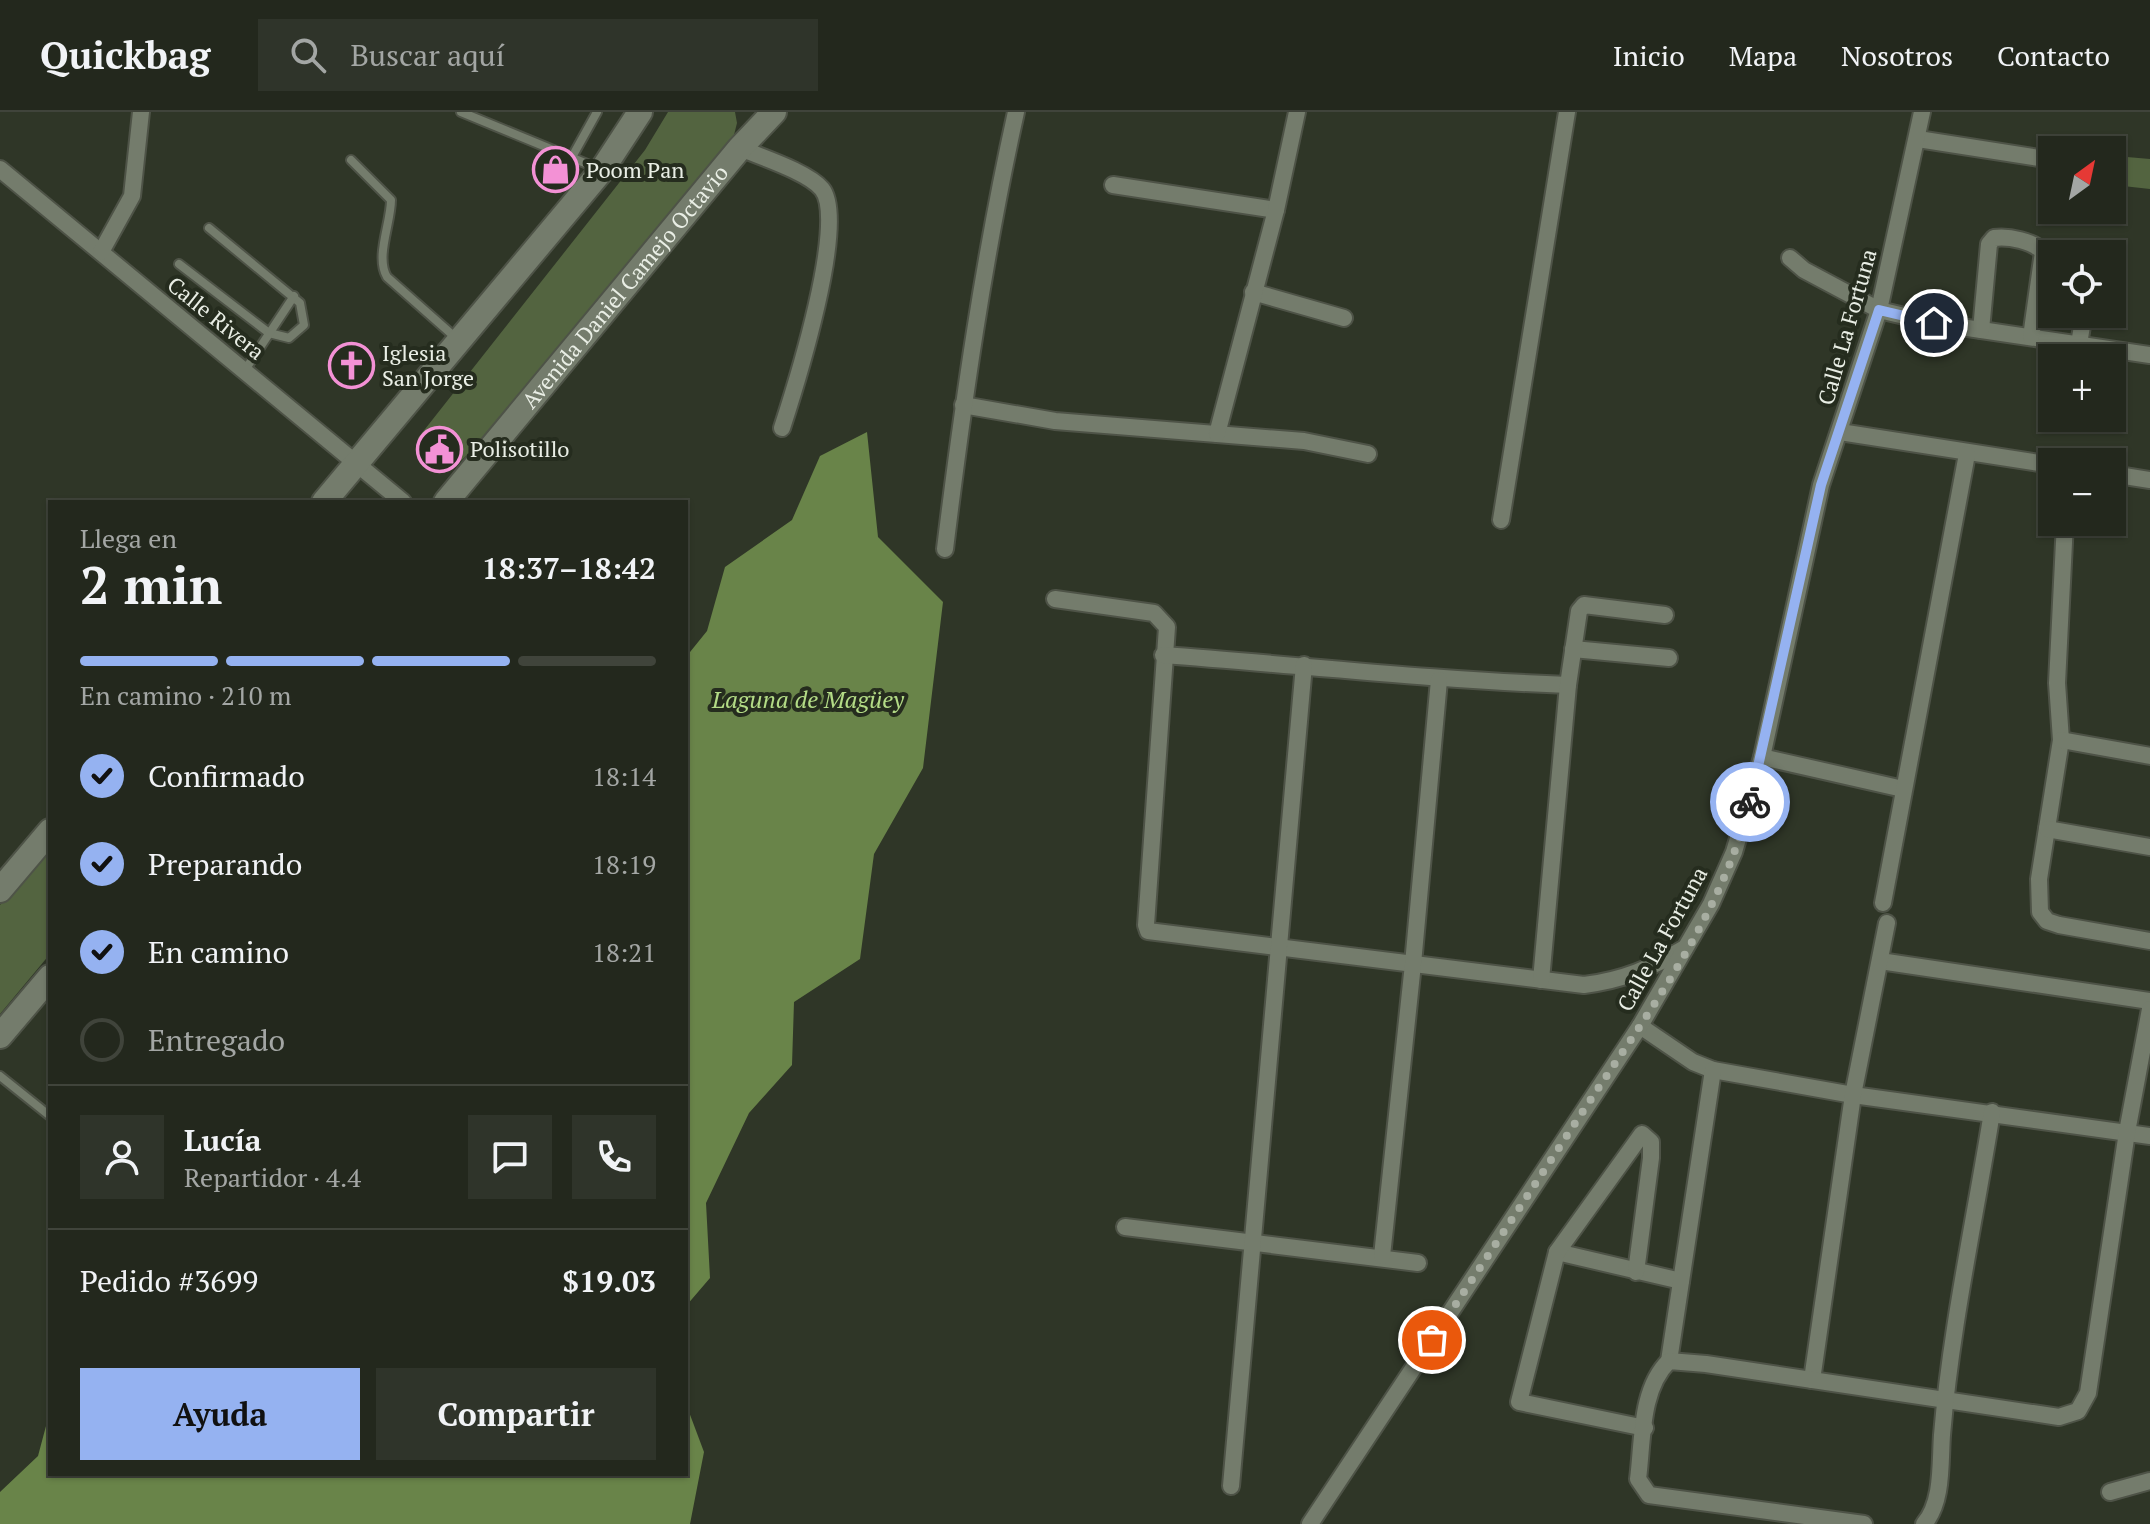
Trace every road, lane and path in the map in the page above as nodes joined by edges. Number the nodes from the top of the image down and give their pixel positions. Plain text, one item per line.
1 (141, 112) edge
2 (461, 112) edge
3 (597, 112) edge
4 (640, 112) edge
5 (745, 112) edge
6 (774, 112) edge
7 (1016, 112) edge
8 (1297, 112) edge
9 (1567, 112) edge
10 (1922, 112) edge
11 (1918, 139) junction
12 (744, 143) junction
13 (572, 157) junction
14 (2038, 158) edge
15 (351, 160) dead end
16 (0, 169) edge
17 (602, 170) junction
18 (1113, 185) dead end
19 (1276, 210) junction
20 (209, 228) dead end
21 (2038, 249) edge
22 (101, 252) junction
23 (1790, 258) dead end
24 (179, 264) dead end
25 (1253, 292) junction
26 (294, 296) junction
27 (1879, 310) junction
28 (1344, 318) dead end
29 (2038, 322) edge
30 (2082, 328) edge
31 (1981, 330) junction
32 (269, 333) junction
33 (2031, 337) junction
34 (460, 341) junction
35 (2079, 344) joint
36 (2126, 351) edge
37 (2150, 355) edge
38 (245, 370) junction
39 (963, 405) junction
40 (782, 428) dead end
41 (1840, 432) junction
42 (1217, 434) junction
43 (1368, 454) dead end
44 (1967, 454) junction
45 (357, 463) junction
46 (2038, 463) edge
47 (2126, 476) edge
48 (2150, 480) edge
49 (326, 500) edge
50 (401, 500) edge
51 (448, 500) edge
52 (1501, 520) dead end
53 (2064, 536) edge
54 (945, 549) dead end
55 (1055, 599) dead end
56 (1665, 615) dead end
57 (1573, 649) junction
58 (1163, 655) junction
59 (1669, 658) dead end
60 (1304, 665) junction
61 (1439, 680) junction
62 (1568, 685) junction
63 (2061, 740) junction
64 (2150, 756) edge
65 (1762, 757) junction
66 (1903, 789) junction
67 (2047, 829) junction
68 (48, 833) edge
69 (2150, 847) edge
70 (0, 890) edge
71 (1883, 903) dead end
72 (1887, 923) dead end
73 (2150, 941) edge
74 (1689, 945) junction
75 (1278, 947) junction
76 (1880, 961) junction
77 (1413, 964) junction
78 (1541, 980) junction
79 (47, 989) edge
80 (2150, 1001) edge
81 (2150, 1009) edge
82 (1640, 1026) junction
83 (0, 1036) edge
84 (1713, 1070) junction
85 (0, 1076) edge
86 (1853, 1095) junction
87 (1992, 1112) junction
88 (48, 1114) edge
89 (2127, 1132) junction
90 (2150, 1136) edge
91 (1125, 1227) dead end
92 (1252, 1242) junction
93 (1557, 1252) junction
94 (1382, 1256) junction
95 (1418, 1263) dead end
96 (1636, 1272) junction
97 (1681, 1281) junction
98 (1669, 1361) junction
99 (1812, 1380) junction
100 (1945, 1400) junction
101 (1645, 1428) junction
102 (2150, 1481) edge
103 (1231, 1486) dead end
104 (2110, 1492) dead end
105 (1310, 1524) edge
106 (1864, 1524) edge
107 (1924, 1524) edge

1 - 22 street
2 - 13 lane
3 - 13 lane
4 - 17 main road
5 - 12 main road
6 - 12 main road, Avenida Daniel Camejo Octavio
7 - 39 street
8 - 19 street
9 - 52 street
10 - 11 street, Calle La Fortuna
11 - 14 street
11 - 27 street, Calle La Fortuna
12 - 40 street
12 - 51 main road, Avenida Daniel Camejo Octavio
13 - 17 lane
15 - 34 lane
16 - 22 street, Calle Rivera
17 - 34 main road
18 - 19 street
19 - 25 street
20 - 26 lane
21 - 31 street
22 - 38 street, Calle Rivera
23 - 27 street
24 - 32 lane
25 - 28 street
25 - 42 street
26 - 32 lane
26 - 32 lane
27 - 31 street
27 - 41 street, Calle La Fortuna
29 - 33 street
30 - 35 street
31 - 33 street
32 - 38 lane
33 - 35 street
34 - 45 main road
36 - 37 street
38 - 45 street, Calle Rivera
39 - 42 street
39 - 54 street
41 - 44 street
41 - 65 street, Calle La Fortuna
42 - 43 street
44 - 46 street
44 - 66 street
45 - 49 main road
45 - 50 street, Calle Rivera
47 - 48 street
53 - 63 street
55 - 58 street
56 - 57 street
57 - 59 street
57 - 62 street
58 - 60 street
58 - 75 street
60 - 61 street
60 - 75 street
61 - 62 street
61 - 77 street
62 - 78 street
63 - 64 street
63 - 67 street
65 - 66 street
65 - 74 street, Calle La Fortuna
66 - 71 street
67 - 69 street
67 - 73 street
68 - 70 main road
72 - 76 street
74 - 78 street
74 - 82 street, Calle La Fortuna
75 - 77 street
75 - 92 street
76 - 80 street
76 - 86 street
77 - 78 street
77 - 94 street
79 - 83 main road
81 - 89 street
82 - 84 street
82 - 105 street, Calle La Fortuna
84 - 86 street
84 - 97 street
85 - 88 lane
86 - 87 street
86 - 99 street
87 - 89 street
87 - 100 street
89 - 90 street
89 - 100 street
91 - 92 street
92 - 94 street
92 - 103 street
93 - 96 street
93 - 96 street
93 - 101 street
94 - 95 street
96 - 97 street
97 - 98 street
98 - 99 street
98 - 101 street
99 - 100 street
100 - 107 street
101 - 106 street
102 - 104 street

